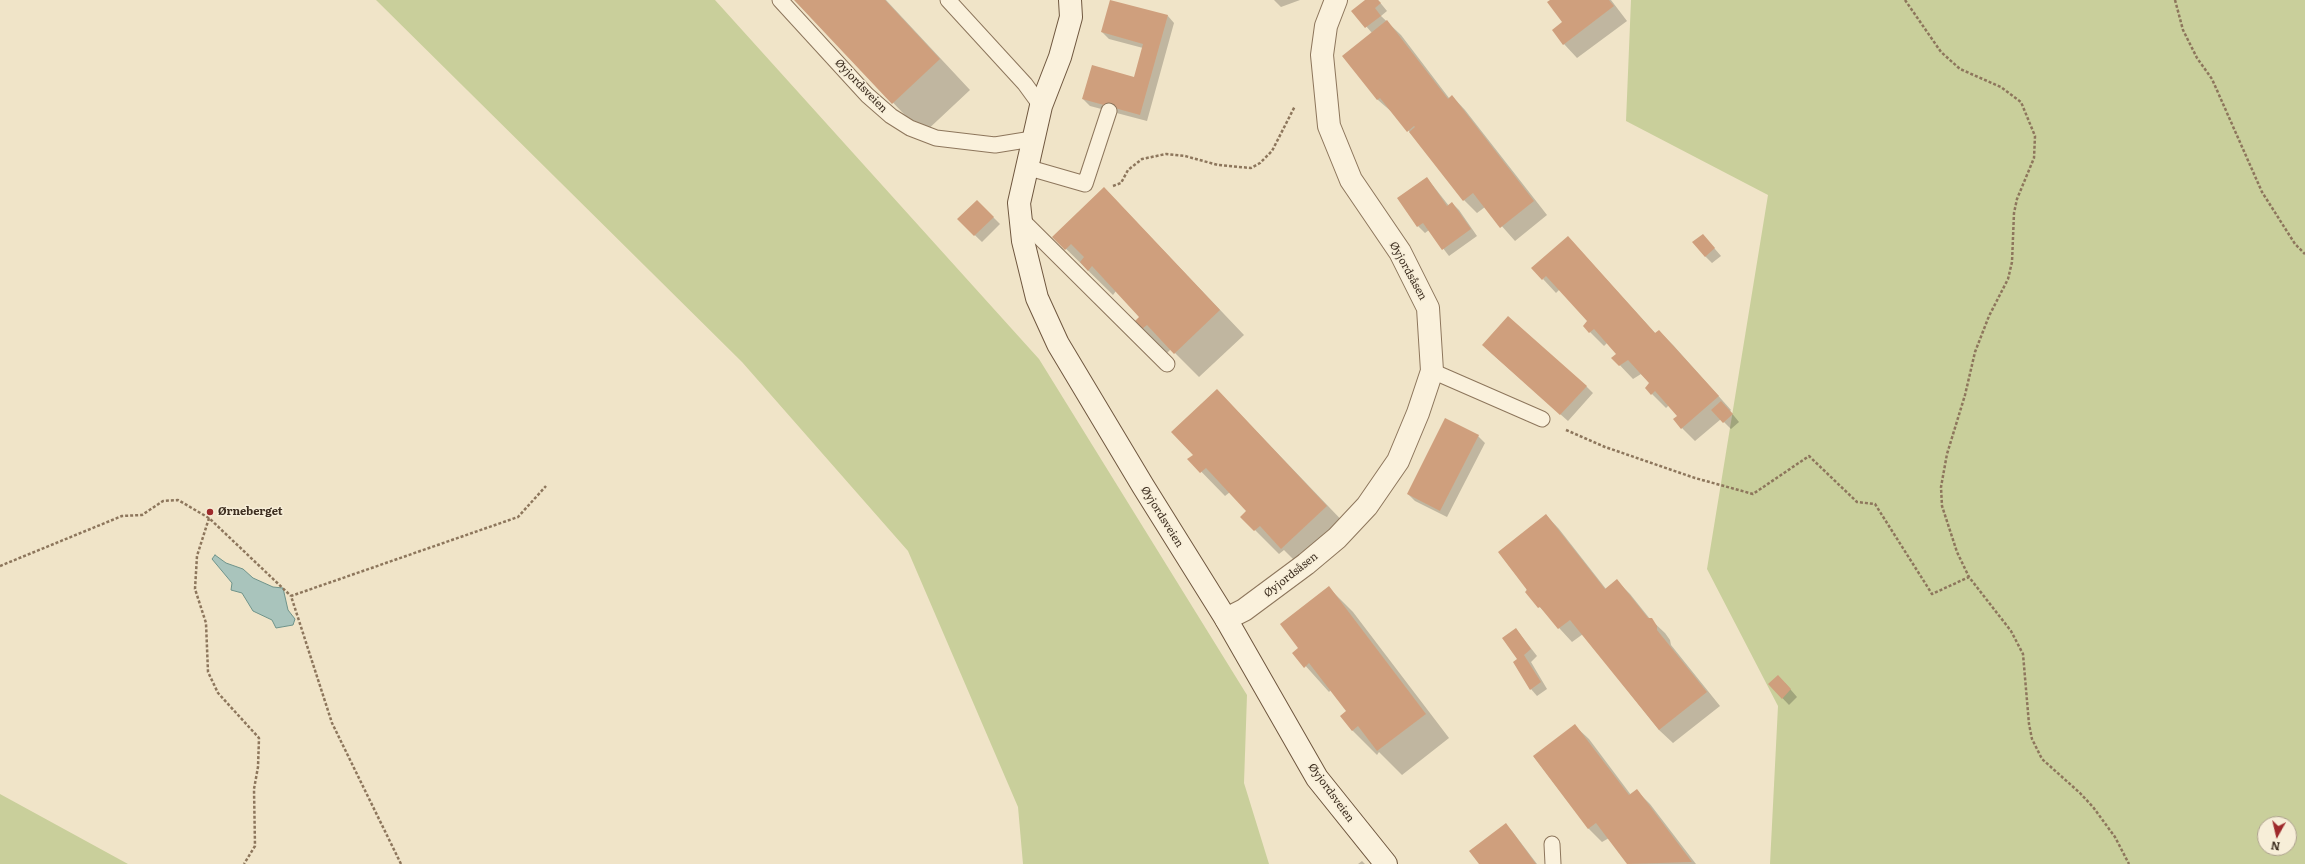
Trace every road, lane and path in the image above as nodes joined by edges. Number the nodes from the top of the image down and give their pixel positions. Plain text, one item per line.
1 (780, 0) edge
2 (948, 0) edge
3 (1070, 0) edge
4 (1336, 0) edge
5 (1905, 0) edge
6 (2175, 0) edge
7 (1298, 99) dead end
8 (1041, 106) junction
9 (1109, 111) dead end
10 (1032, 139) junction
11 (1026, 167) junction
12 (1085, 184) junction
13 (1021, 219) junction
14 (2305, 254) edge
15 (1167, 364) dead end
16 (1432, 371) junction
17 (1542, 420) joint
18 (546, 486) dead end
19 (209, 518) junction
20 (0, 566) edge
21 (1969, 577) junction
22 (291, 596) junction
23 (1226, 619) junction
24 (1552, 844) dead end
25 (244, 864) edge
26 (401, 864) edge
27 (1386, 864) edge
28 (1553, 864) edge
29 (2129, 864) edge

1 - 10 lane, Øyjordsveien
2 - 8 lane
3 - 8 street, Øyjordsveien
4 - 16 street, Øyjordsåsen
5 - 21 path
6 - 14 path
7 - 12 path
8 - 10 street, Øyjordsveien
9 - 12 lane
10 - 11 street, Øyjordsveien
11 - 12 lane
11 - 13 street, Øyjordsveien
13 - 15 lane
13 - 23 street, Øyjordsveien
16 - 17 lane
16 - 23 street, Øyjordsåsen
17 - 21 path
18 - 22 path
19 - 20 path
19 - 22 path
19 - 25 path
21 - 29 path
22 - 26 path
23 - 27 street, Øyjordsveien
24 - 28 lane

